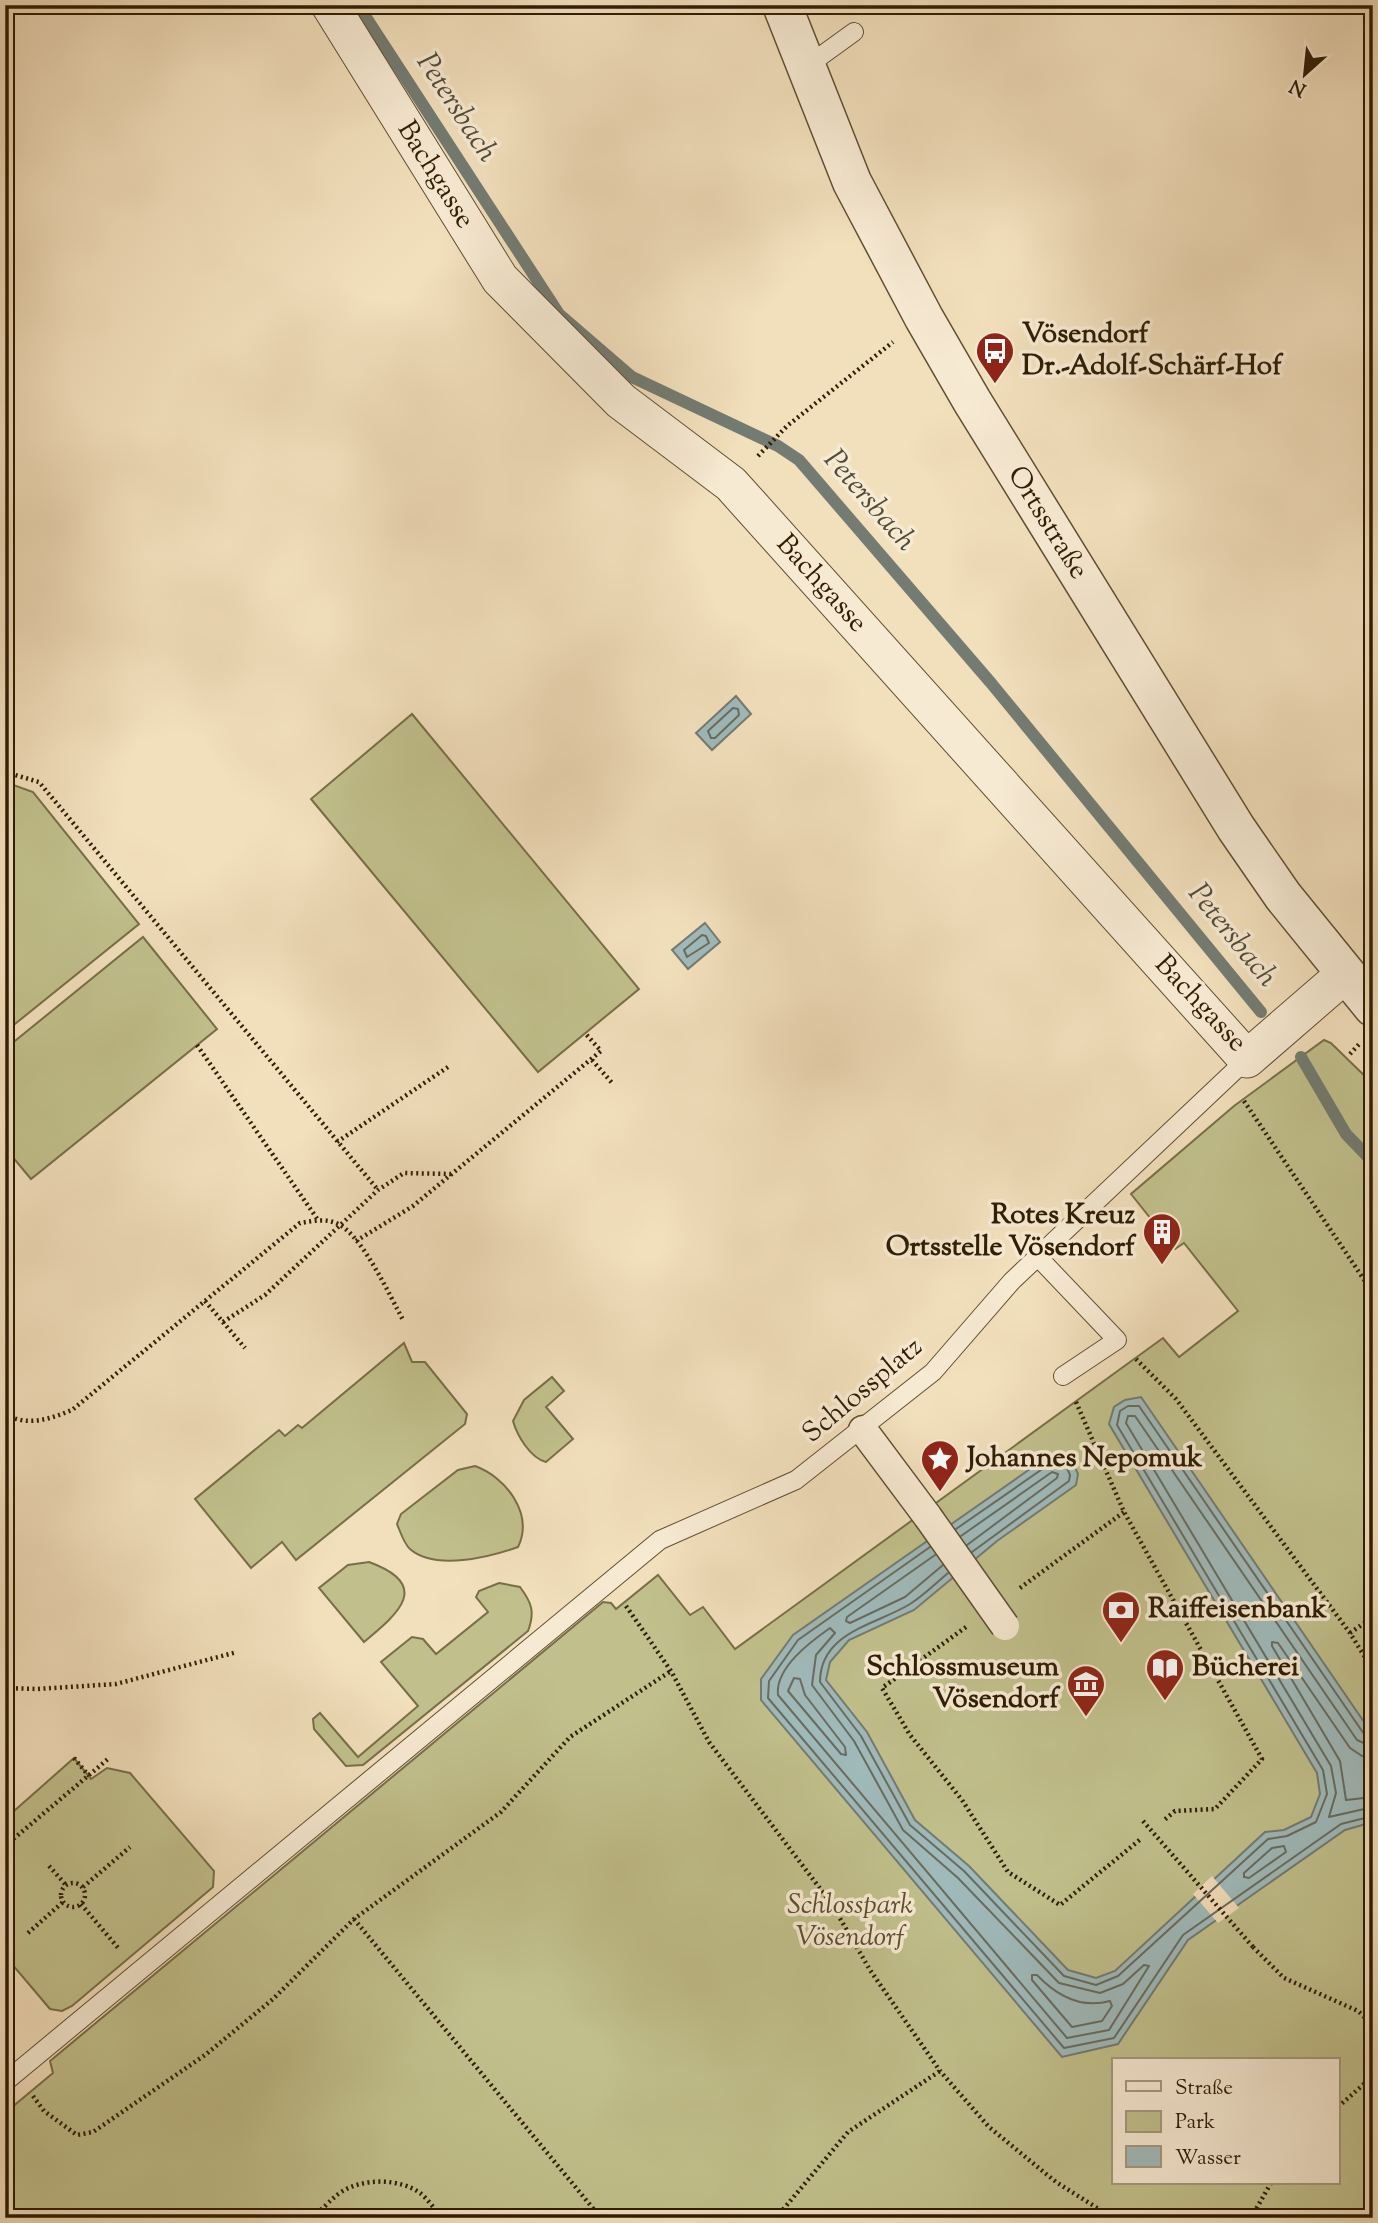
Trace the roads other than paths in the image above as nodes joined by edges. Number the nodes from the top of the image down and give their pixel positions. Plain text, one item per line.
1 (330, 5) edge
2 (782, 5) edge
3 (854, 32) dead end
4 (807, 66) junction
5 (1344, 975) junction
6 (1373, 1007) edge
7 (1236, 1069) junction
8 (1037, 1256) junction
9 (1063, 1376) dead end
10 (863, 1430) junction
11 (1005, 1626) dead end
12 (10, 2078) edge

1 - 7 street, Bachgasse
2 - 4 street, Ortsstraße
3 - 4 lane
4 - 5 street, Ortsstraße
5 - 6 street, Ortsstraße
5 - 7 street, Bachgasse
7 - 8 lane, Schlossplatz
8 - 9 lane
8 - 10 lane, Schlossplatz
10 - 11 street, bridge
10 - 12 lane, Schlossplatz

